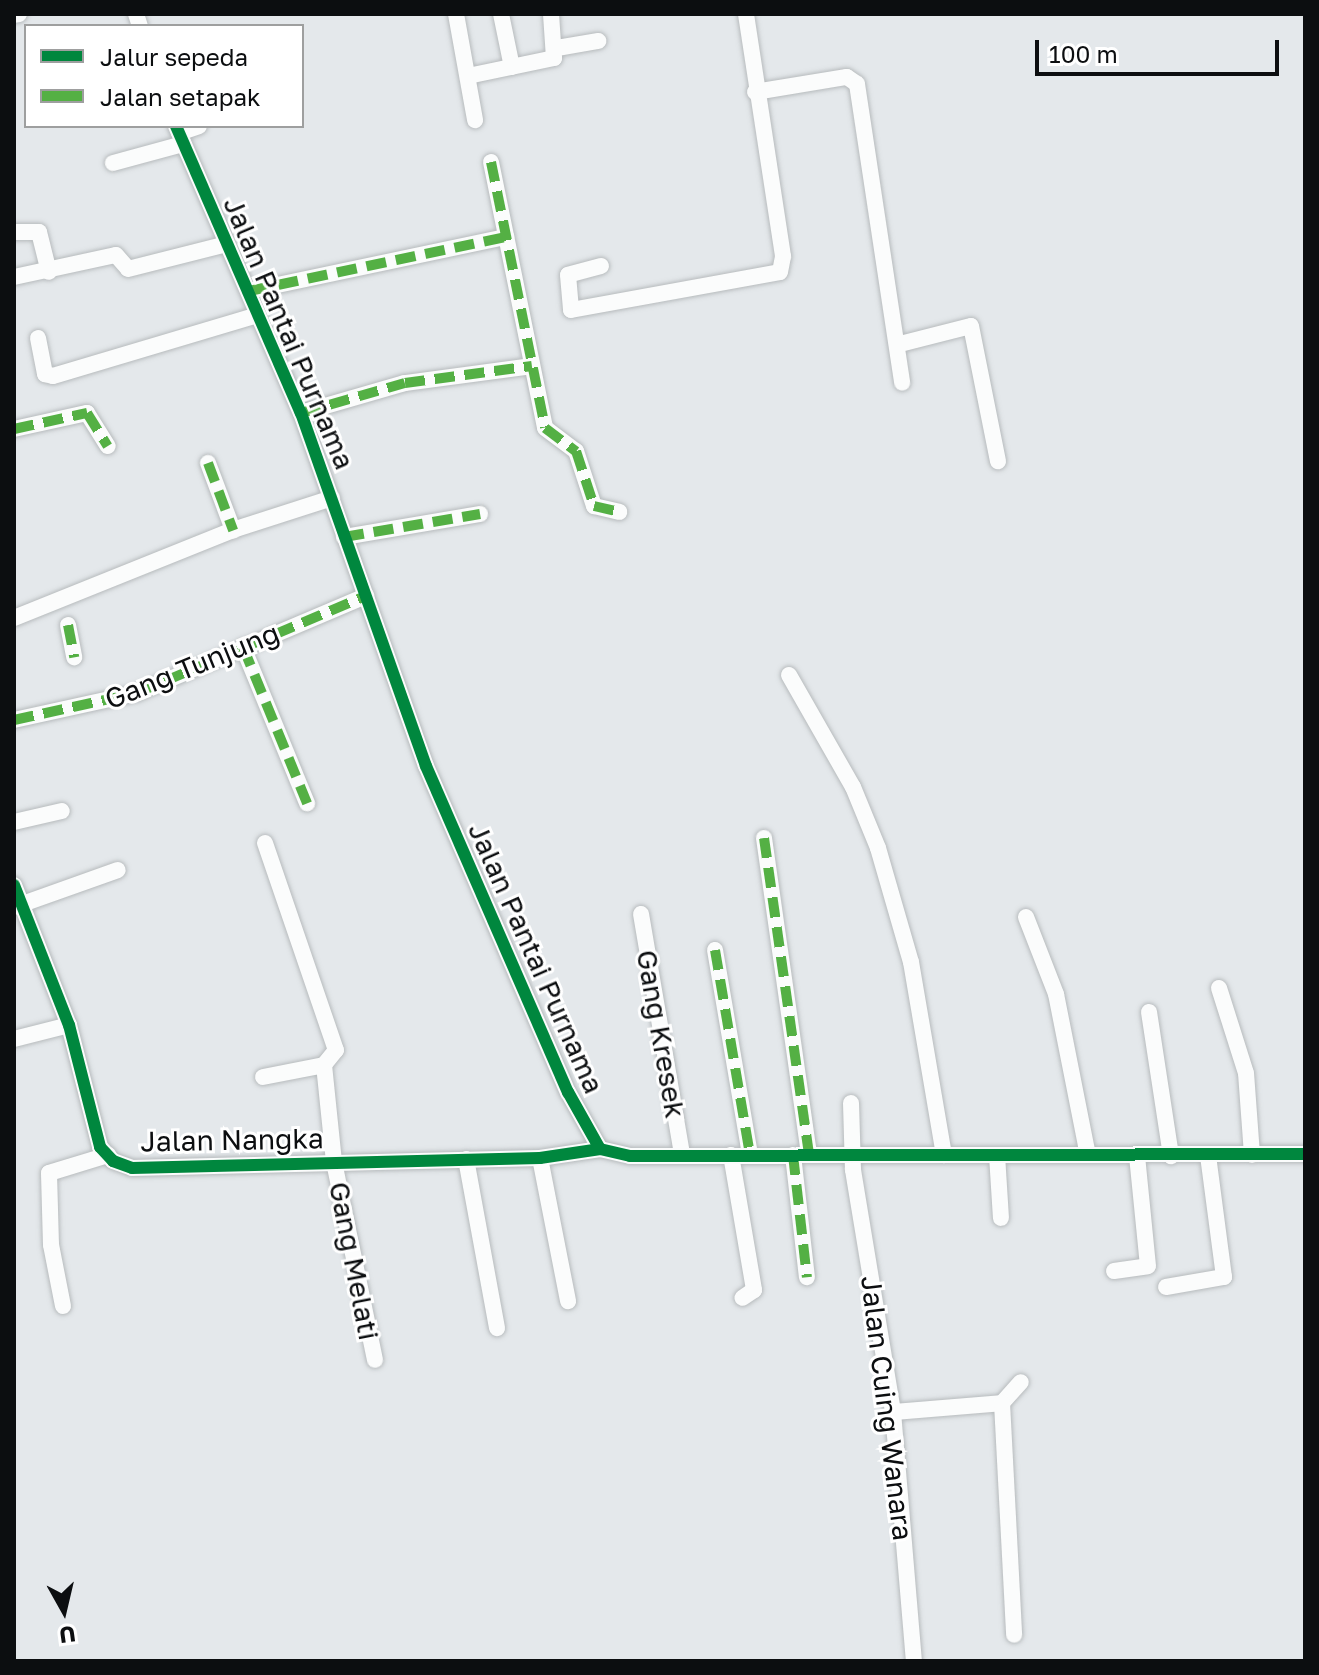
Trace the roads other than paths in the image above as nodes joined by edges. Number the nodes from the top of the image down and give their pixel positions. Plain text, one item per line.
1 (456, 14) edge
2 (501, 14) edge
3 (551, 14) edge
4 (746, 14) edge
5 (598, 41) dead end
6 (557, 48) junction
7 (512, 67) junction
8 (468, 76) junction
9 (755, 92) junction
10 (475, 120) dead end
11 (179, 134) edge
12 (491, 162) dead end
13 (113, 163) dead end
14 (14, 232) edge
15 (506, 237) junction
16 (227, 244) junction
17 (601, 266) dead end
18 (49, 272) junction
19 (14, 277) edge
20 (249, 291) junction
21 (258, 315) junction
22 (38, 338) dead end
23 (900, 344) junction
24 (532, 366) junction
25 (902, 383) dead end
26 (301, 413) junction
27 (14, 429) edge
28 (108, 446) dead end
29 (998, 461) dead end
30 (208, 463) dead end
31 (332, 498) junction
32 (619, 512) dead end
33 (480, 514) dead end
34 (233, 530) junction
35 (344, 537) junction
36 (366, 596) junction
37 (14, 618) edge
38 (68, 625) dead end
39 (243, 647) junction
40 (74, 657) dead end
41 (789, 675) dead end
42 (14, 720) edge
43 (307, 803) dead end
44 (62, 811) dead end
45 (14, 822) edge
46 (764, 838) dead end
47 (265, 843) dead end
48 (118, 870) dead end
49 (14, 885) edge
50 (17, 904) edge
51 (641, 914) dead end
52 (1026, 917) dead end
53 (715, 950) dead end
54 (1219, 988) dead end
55 (1149, 1012) dead end
56 (69, 1025) junction
57 (14, 1039) edge
58 (324, 1065) junction
59 (263, 1077) dead end
60 (851, 1103) dead end
61 (600, 1149) junction
62 (682, 1153) junction
63 (1305, 1154) edge
64 (108, 1155) junction
65 (731, 1155) junction
66 (750, 1155) junction
67 (801, 1155) junction
68 (944, 1155) junction
69 (997, 1155) junction
70 (1088, 1155) junction
71 (1208, 1155) junction
72 (1252, 1155) junction
73 (854, 1156) junction
74 (1137, 1156) junction
75 (1171, 1156) junction
76 (540, 1158) junction
77 (466, 1159) junction
78 (334, 1162) junction
79 (1001, 1218) dead end
80 (1114, 1271) dead end
81 (807, 1277) dead end
82 (1166, 1287) dead end
83 (742, 1298) dead end
84 (568, 1301) dead end
85 (63, 1306) dead end
86 (497, 1328) dead end
87 (375, 1360) dead end
88 (1021, 1382) dead end
89 (1002, 1403) junction
90 (893, 1412) junction
91 (1014, 1635) dead end
92 (914, 1661) edge

1 - 8 street
2 - 7 street
3 - 6 street
4 - 9 street
5 - 6 street
6 - 7 street
7 - 8 street
8 - 10 street
9 - 17 street
9 - 23 street
11 - 13 street
11 - 16 street, Jalan Pantai Purnama
12 - 15 street
14 - 18 street
15 - 20 street
15 - 24 street
16 - 18 street
16 - 20 street, Jalan Pantai Purnama
18 - 19 street
20 - 21 street, Jalan Pantai Purnama
21 - 22 street
21 - 26 street, Jalan Pantai Purnama
23 - 25 street
23 - 29 street
24 - 26 street
24 - 32 street
26 - 31 street, Jalan Pantai Purnama
27 - 28 street
30 - 34 street
31 - 34 street
31 - 35 street, Jalan Pantai Purnama
33 - 35 street
34 - 37 street
35 - 36 street, Jalan Pantai Purnama
36 - 39 street, Gang Tunjung
36 - 61 street, Jalan Pantai Purnama
38 - 40 street
39 - 42 street, Gang Tunjung
39 - 43 street
41 - 68 street
44 - 45 street
46 - 67 street
47 - 58 street, Gang Melati
48 - 50 street
49 - 50 street, Jalan Nangka
50 - 56 street, Jalan Nangka
51 - 62 street, Gang Kresek
52 - 70 street
53 - 66 street
54 - 72 street
55 - 75 street
56 - 57 street
56 - 64 street, Jalan Nangka
58 - 59 street
58 - 78 street, Gang Melati
60 - 73 street, Jalan Cuing Wanara
61 - 62 street
61 - 76 street, Jalan Nangka
62 - 65 street
63 - 72 street
64 - 78 street, Jalan Nangka
64 - 85 street
65 - 66 street
65 - 83 street
66 - 67 street
67 - 73 street
67 - 81 street
68 - 69 street
68 - 73 street
69 - 70 street
69 - 79 street
70 - 74 street
71 - 72 street
71 - 75 street
71 - 82 street
73 - 90 street, Jalan Cuing Wanara
74 - 75 street
74 - 80 street
76 - 77 street, Jalan Nangka
76 - 84 street
77 - 78 street, Jalan Nangka
77 - 86 street
78 - 87 street, Gang Melati
88 - 89 street
89 - 90 street
89 - 91 street
90 - 92 street, Jalan Cuing Wanara

